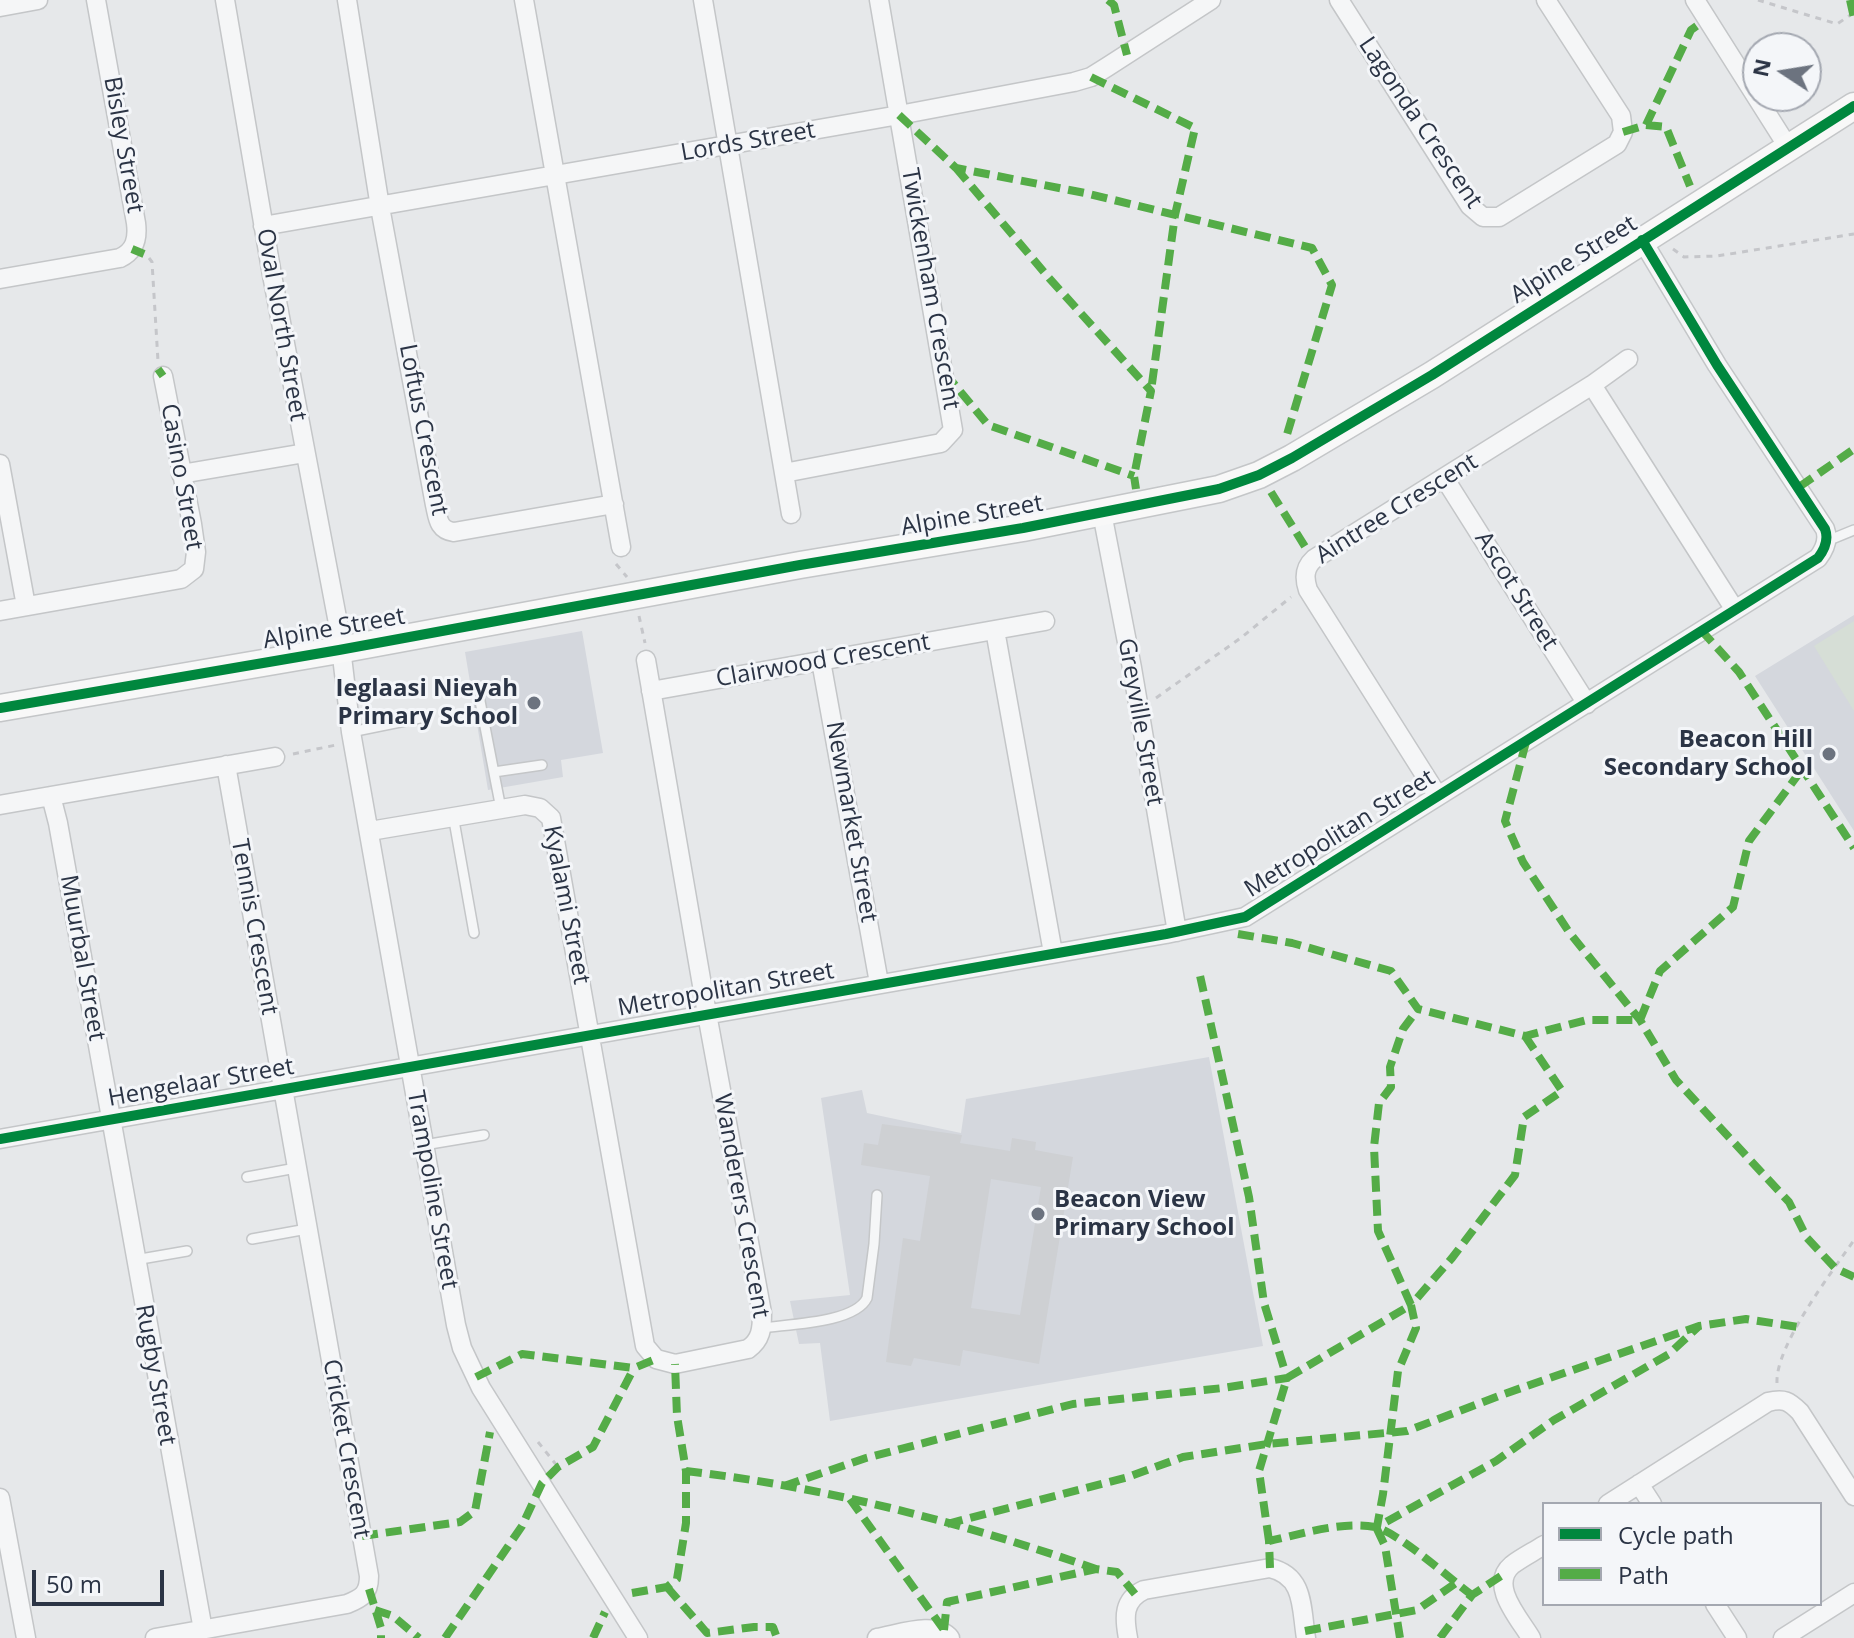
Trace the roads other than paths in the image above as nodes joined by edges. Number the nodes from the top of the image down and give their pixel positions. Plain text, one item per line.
1 (38, 0) edge
2 (96, 0) edge
3 (225, 0) edge
4 (347, 0) edge
5 (524, 0) edge
6 (703, 0) edge
7 (879, 0) edge
8 (1211, 0) edge
9 (1339, 0) edge
10 (1546, 0) edge
11 (1695, 0) edge
12 (0, 7) edge
13 (1854, 106) edge
14 (899, 115) junction
15 (728, 145) junction
16 (1788, 147) junction
17 (554, 177) junction
18 (380, 207) junction
19 (263, 226) junction
20 (1642, 240) junction
21 (0, 279) edge
22 (1628, 359) dead end
23 (160, 372) road end
24 (1592, 385) junction
25 (305, 453) junction
26 (0, 464) edge
27 (784, 473) junction
28 (181, 474) junction
29 (1445, 479) junction
30 (614, 504) junction
31 (1102, 513) junction
32 (791, 514) dead end
33 (1854, 530) edge
34 (1827, 541) junction
35 (621, 547) dead end
36 (26, 606) junction
37 (1735, 610) junction
38 (0, 611) edge
39 (1045, 621) dead end
40 (995, 630) junction
41 (339, 650) junction
42 (646, 657) road end
43 (821, 661) junction
44 (651, 691) junction
45 (480, 701) dead end
46 (1587, 704) junction
47 (0, 708) edge
48 (420, 718) dead end
49 (351, 732) junction
50 (278, 756) road end
51 (226, 765) junction
52 (542, 765) dead end
53 (494, 772) junction
54 (51, 796) junction
55 (1438, 796) junction
56 (0, 805) edge
57 (501, 809) junction
58 (453, 815) junction
59 (370, 831) junction
60 (1177, 932) junction
61 (474, 933) dead end
62 (1053, 953) junction
63 (879, 983) junction
64 (707, 1014) junction
65 (591, 1034) junction
66 (410, 1068) junction
67 (283, 1089) junction
68 (110, 1120) junction
69 (484, 1135) dead end
70 (0, 1139) edge
71 (424, 1145) junction
72 (296, 1168) junction
73 (247, 1177) dead end
74 (877, 1195) dead end
75 (307, 1229) junction
76 (252, 1239) dead end
77 (187, 1251) dead end
78 (135, 1260) junction
79 (762, 1328) junction
80 (1639, 1484) junction
81 (1854, 1496) edge
82 (0, 1498) edge
83 (1611, 1502) edge
84 (1651, 1502) edge
85 (1542, 1546) edge
86 (1854, 1593) edge
87 (1716, 1606) edge
88 (203, 1630) junction
89 (26, 1638) edge
90 (155, 1638) edge
91 (638, 1638) edge
92 (877, 1638) edge
93 (950, 1638) edge
94 (1128, 1638) edge
95 (1306, 1638) edge
96 (1531, 1638) edge
97 (1737, 1638) edge
98 (1783, 1638) edge

1 - 12 street
2 - 21 street, Bisley Street
3 - 19 street, Oval North Street
4 - 18 street
5 - 17 street
6 - 15 street
7 - 14 street
8 - 14 street, Lords Street
9 - 10 street, Lagonda Crescent
11 - 16 street
13 - 16 street, Alpine Street
14 - 15 street, Lords Street
14 - 27 street, Twickenham Crescent
15 - 17 street, Lords Street
15 - 27 street
16 - 20 street, Alpine Street
17 - 18 street, Lords Street
17 - 30 street
18 - 19 street, Lords Street
18 - 30 street, Loftus Crescent
19 - 25 street, Oval North Street
20 - 31 street, Alpine Street
20 - 34 street
22 - 24 street, Aintree Crescent
23 - 28 street, Casino Street
24 - 29 street, Aintree Crescent
24 - 37 street
25 - 28 street
25 - 41 street, Oval North Street
26 - 36 street
27 - 32 street
28 - 36 street, Casino Street
29 - 46 street, Ascot Street
29 - 55 street, Aintree Crescent
30 - 35 street
31 - 41 street, Alpine Street
31 - 60 street, Greyville Street
33 - 34 lane
34 - 37 street, Metropolitan Street
36 - 38 street, Casino Street
37 - 46 street, Metropolitan Street
39 - 40 street, Clairwood Crescent
40 - 43 street, Clairwood Crescent
40 - 62 street
41 - 47 street, Alpine Street
41 - 49 street, Trampoline Street
42 - 44 street
43 - 44 street, Clairwood Crescent
43 - 63 street, Newmarket Street
44 - 64 street
45 - 53 lane
46 - 55 street, Metropolitan Street
48 - 49 lane
49 - 59 street, Trampoline Street
50 - 51 street
51 - 54 street
51 - 67 street, Tennis Crescent
52 - 53 lane
53 - 57 lane
54 - 56 street
54 - 68 street, Muurbal Street
55 - 60 street, Metropolitan Street
57 - 58 street, Kyalami Street
57 - 65 street, Kyalami Street
58 - 59 street, Kyalami Street
58 - 61 lane
59 - 66 street, Trampoline Street
60 - 62 street, Metropolitan Street
62 - 63 street, Metropolitan Street
63 - 64 street, Metropolitan Street
64 - 65 street, Metropolitan Street
64 - 79 street, Wanderers Crescent
65 - 66 street, Metropolitan Street
65 - 79 street, Wanderers Crescent
66 - 67 street, Hengelaar Street
66 - 71 street, Trampoline Street
67 - 68 street, Hengelaar Street
67 - 72 street, Cricket Crescent
68 - 70 street, Hengelaar Street
68 - 78 street, Rugby Street
69 - 71 lane
71 - 91 street, Trampoline Street
72 - 73 lane
72 - 75 street, Cricket Crescent
74 - 79 lane
75 - 76 lane
75 - 88 street, Cricket Crescent
77 - 78 lane
78 - 88 street, Rugby Street
80 - 81 street
80 - 83 street
80 - 84 street
82 - 89 street
85 - 96 street
86 - 98 street
87 - 97 street
88 - 90 street, Cricket Crescent
92 - 93 street
94 - 95 street

